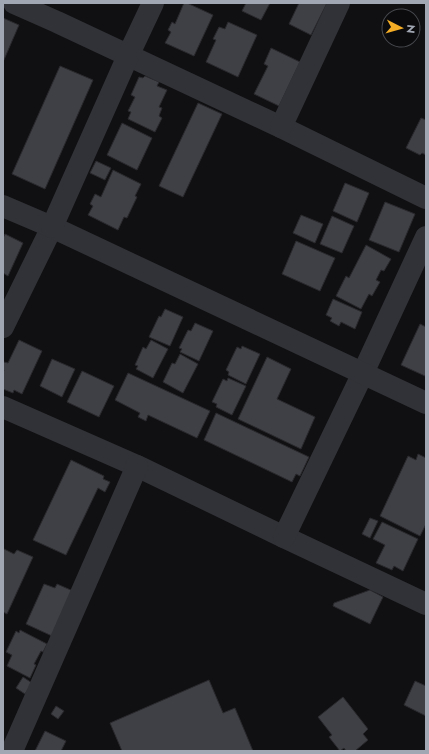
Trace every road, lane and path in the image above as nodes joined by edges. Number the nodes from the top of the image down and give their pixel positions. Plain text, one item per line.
1 (14, 3) edge
2 (153, 3) edge
3 (340, 3) edge
4 (128, 56) junction
5 (281, 128) junction
6 (426, 198) edge
7 (3, 206) edge
8 (52, 228) junction
9 (426, 237) edge
10 (3, 327) edge
11 (363, 373) junction
12 (426, 403) edge
13 (3, 407) edge
14 (137, 466) junction
15 (284, 537) junction
16 (426, 604) edge
17 (12, 751) edge

1 - 4 street
2 - 4 street
3 - 5 street
4 - 5 street
4 - 8 street
5 - 6 street
7 - 8 street
8 - 10 street
8 - 11 street
9 - 11 street
11 - 12 street
11 - 15 street
13 - 14 street
14 - 15 street
14 - 17 street
15 - 16 street

